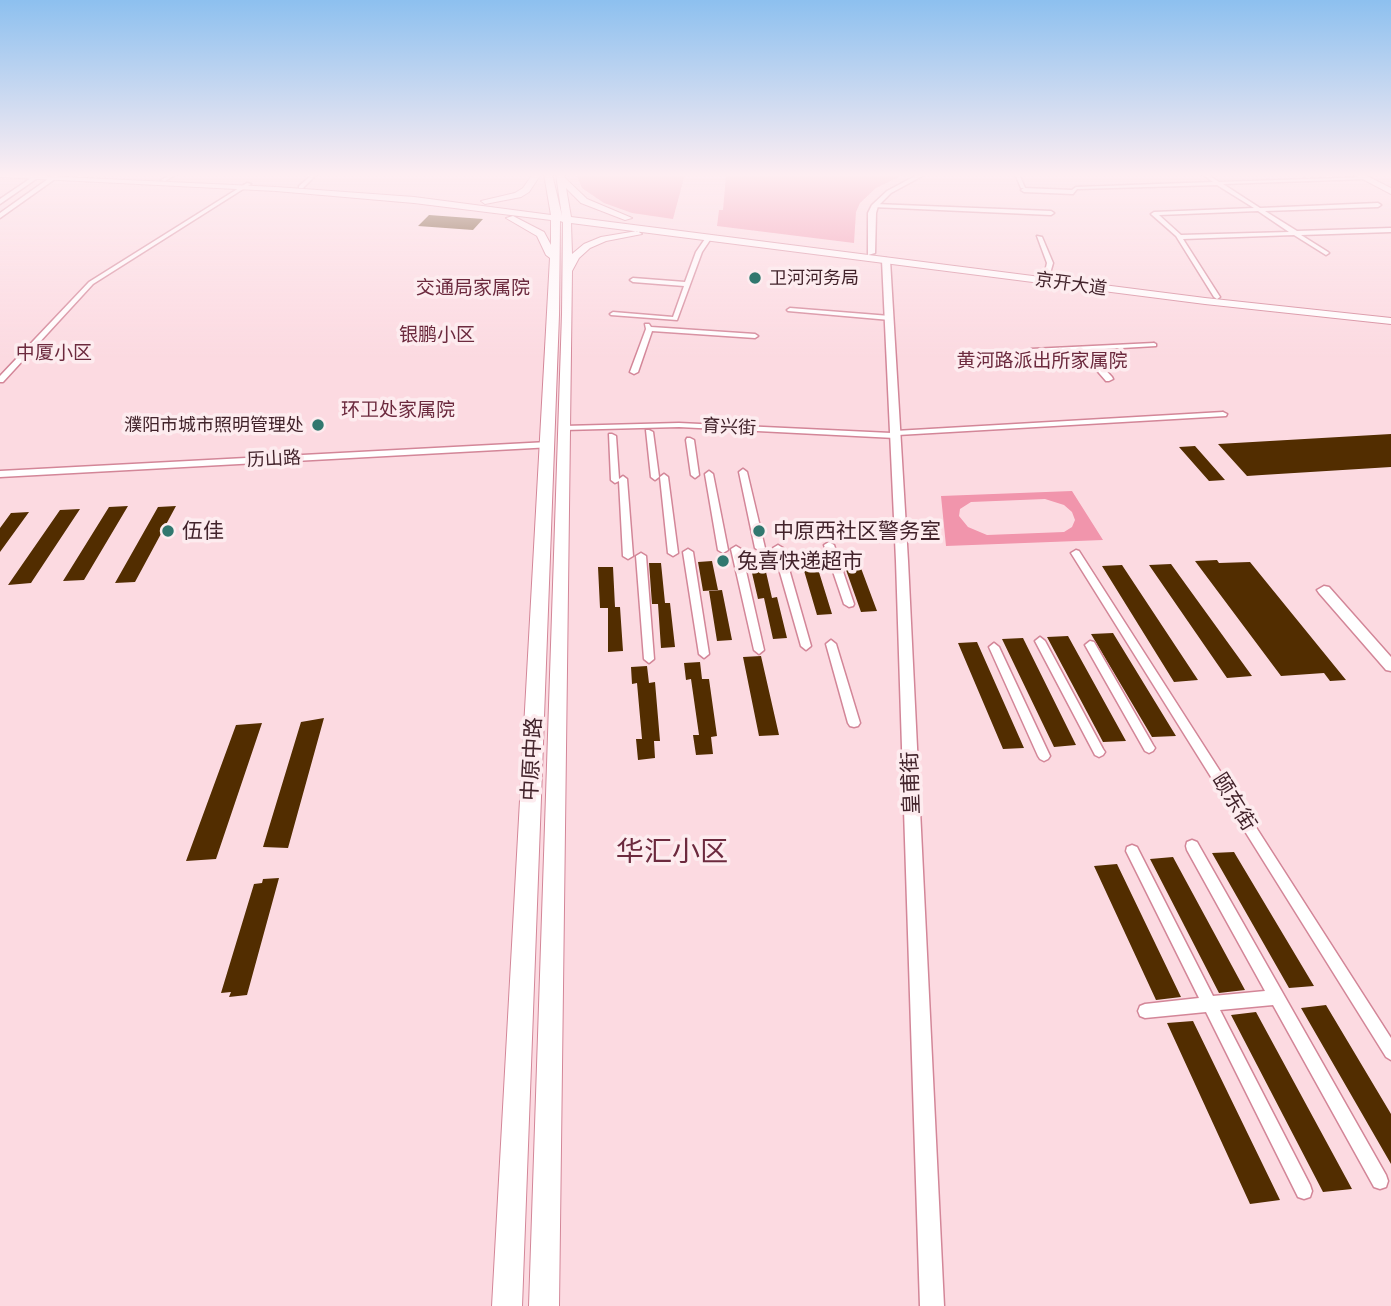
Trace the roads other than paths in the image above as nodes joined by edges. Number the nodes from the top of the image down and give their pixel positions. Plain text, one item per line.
1 (168, 235) edge
2 (540, 235) edge
3 (561, 235) edge
4 (626, 235) edge
5 (699, 235) edge
6 (714, 235) edge
7 (870, 235) edge
8 (874, 235) edge
9 (1178, 235) edge
10 (1240, 235) edge
11 (1299, 235) edge
12 (709, 237) junction
13 (1039, 237) dead end
14 (1180, 237) junction
15 (1326, 253) dead end
16 (874, 255) junction
17 (561, 272) junction
18 (1047, 276) junction
19 (633, 280) dead end
20 (688, 284) junction
21 (1217, 297) junction
22 (790, 310) dead end
23 (613, 314) dead end
24 (1391, 314) edge
25 (644, 317) junction
26 (890, 318) junction
27 (1391, 321) edge
28 (649, 329) junction
29 (755, 336) dead end
30 (1153, 345) dead end
31 (1082, 349) junction
32 (1031, 351) dead end
33 (634, 372) dead end
34 (0, 380) edge
35 (1109, 380) dead end
36 (1223, 414) dead end
37 (564, 428) junction
38 (649, 432) dead end
39 (895, 435) junction
40 (612, 436) dead end
41 (690, 440) dead end
42 (548, 445) junction
43 (743, 472) dead end
44 (0, 474) edge
45 (709, 474) dead end
46 (695, 475) dead end
47 (829, 545) dead end
48 (761, 548) dead end
49 (778, 548) dead end
50 (736, 549) dead end
51 (723, 550) dead end
52 (688, 552) dead end
53 (673, 553) dead end
54 (1076, 553) dead end
55 (628, 556) dead end
56 (641, 556) dead end
57 (1324, 590) dead end
58 (849, 604) dead end
59 (1040, 641) dead end
60 (831, 644) dead end
61 (1090, 645) dead end
62 (806, 646) dead end
63 (994, 647) dead end
64 (759, 650) dead end
65 (704, 654) dead end
66 (649, 659) dead end
67 (1391, 666) edge
68 (854, 723) dead end
69 (1149, 748) dead end
70 (1099, 752) dead end
71 (1044, 756) dead end
72 (1192, 846) dead end
73 (1132, 851) dead end
74 (1276, 997) junction
75 (1210, 1004) junction
76 (1145, 1011) dead end
77 (1391, 1052) edge
78 (1380, 1181) dead end
79 (1304, 1191) dead end
80 (507, 1306) edge
81 (544, 1306) edge
82 (932, 1306) edge

1 - 34 street
2 - 17 main road
3 - 17 main road, 中原中路
4 - 17 main road
5 - 12 main road, 京开大道
6 - 16 main road, 京开大道
7 - 16 street
8 - 16 street
9 - 14 street
10 - 14 street
11 - 15 street
12 - 16 main road, 京开大道
12 - 20 street
13 - 18 street
14 - 21 street
16 - 18 main road, 京开大道
16 - 26 street, 皇甫街
16 - 27 main road, 京开大道
17 - 37 main road, 中原中路
17 - 42 main road, 中原中路
18 - 21 main road, 京开大道
19 - 20 street
20 - 25 street
21 - 24 main road, 京开大道
22 - 26 street
23 - 25 street
25 - 28 street
26 - 39 street, 皇甫街
28 - 29 street
28 - 33 street
30 - 31 street
31 - 32 street
31 - 35 street
36 - 39 street, 育兴街
37 - 39 street, 育兴街
37 - 81 main road, 中原中路
38 - 53 street
39 - 82 street, 皇甫街
40 - 55 street
41 - 46 street
42 - 44 street, 历山路
42 - 80 main road, 中原中路
43 - 48 street
45 - 51 street
47 - 58 street
49 - 62 street
50 - 64 street
52 - 65 street
54 - 77 street, 颐东街
56 - 66 street
57 - 67 street
59 - 70 street
60 - 68 street
61 - 69 street
63 - 71 street
72 - 74 street
73 - 75 street
74 - 75 street
74 - 78 street
75 - 76 street
75 - 79 street

